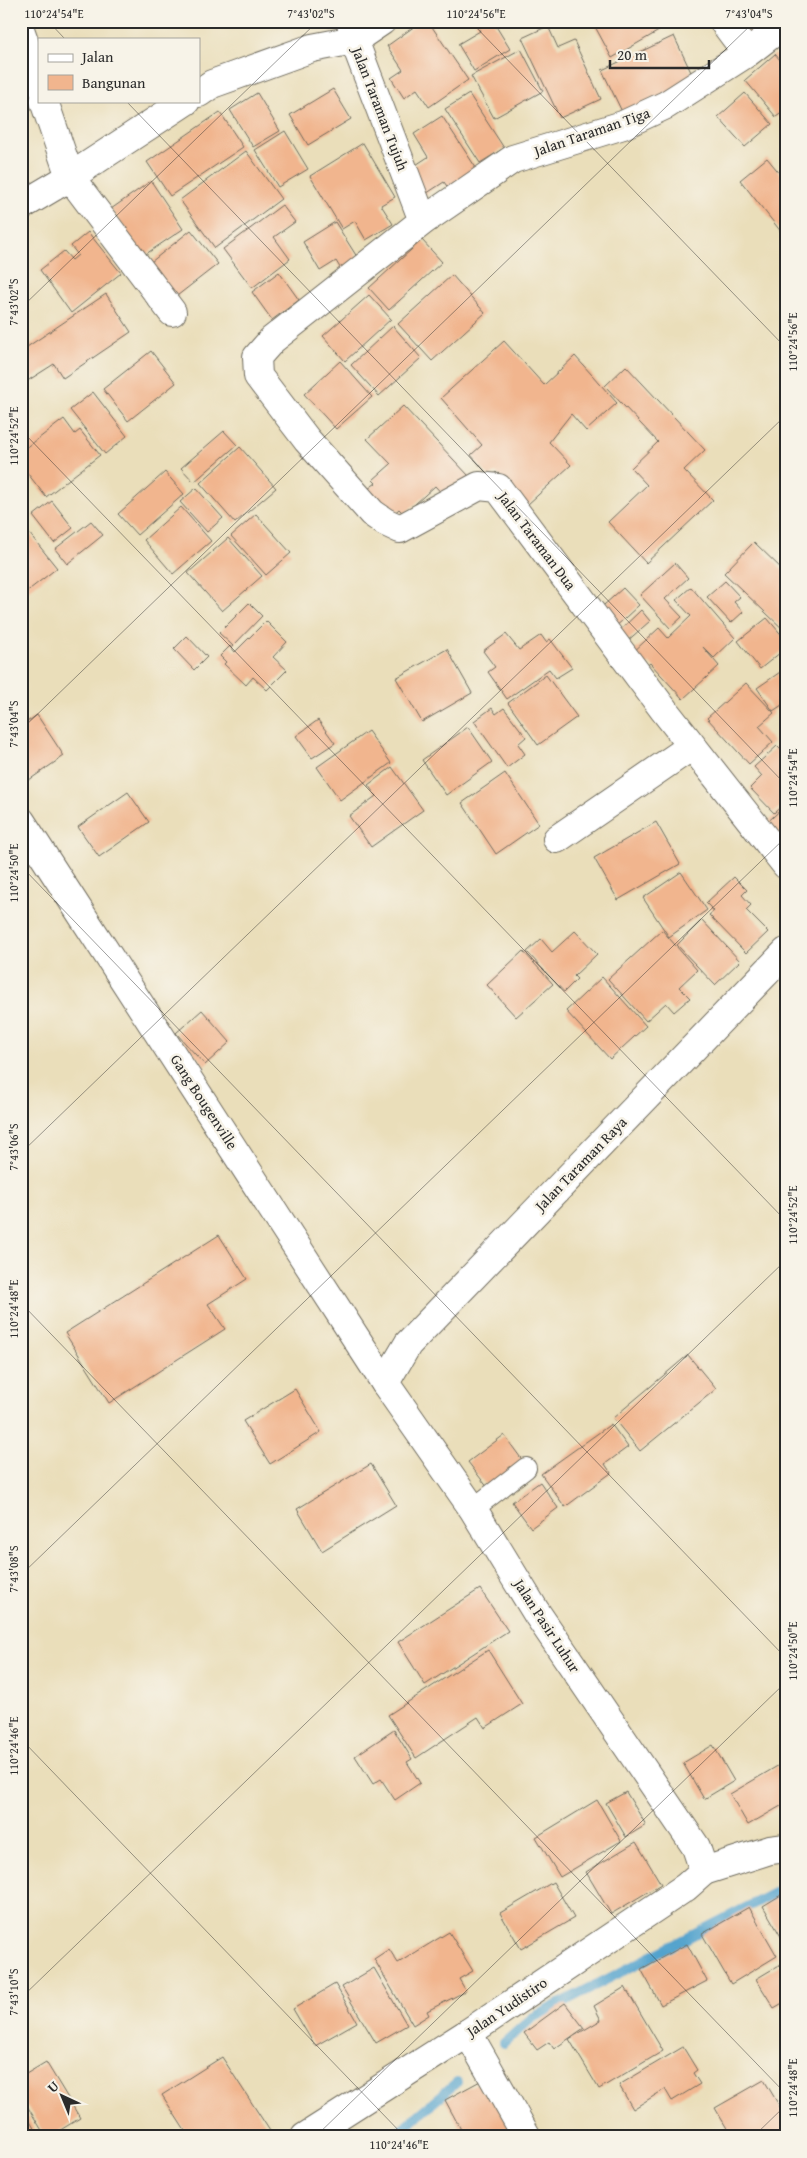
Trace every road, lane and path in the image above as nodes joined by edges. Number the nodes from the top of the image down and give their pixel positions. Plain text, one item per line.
1 (382, 21) edge
2 (723, 21) edge
3 (786, 23) edge
4 (352, 30) edge
5 (21, 32) edge
6 (747, 53) junction
7 (38, 81) edge
8 (200, 92) edge
9 (44, 102) edge
10 (184, 102) edge
11 (70, 177) junction
12 (21, 206) edge
13 (423, 221) junction
14 (172, 312) dead end
15 (692, 746) junction
16 (21, 821) edge
17 (557, 839) dead end
18 (786, 866) edge
19 (786, 952) edge
20 (385, 1383) junction
21 (526, 1468) dead end
22 (473, 1509) junction
23 (786, 1848) edge
24 (704, 1870) junction
25 (468, 2033) junction
26 (305, 2137) edge
27 (527, 2137) edge

1 - 4 street
2 - 6 street
3 - 6 street, Jalan Taraman Tiga
4 - 8 street, Jalan Taraman Tujuh
4 - 13 street, Jalan Taraman Tujuh
5 - 7 street
6 - 13 street, Jalan Taraman Tiga
9 - 11 street
10 - 11 street
11 - 12 street
11 - 14 street
13 - 15 street, Jalan Taraman Dua
15 - 17 street
15 - 18 street, Jalan Taraman Dua
16 - 20 street, Gang Bougenville
19 - 20 street, Jalan Taraman Raya
20 - 22 street, Jalan Pasir Luhur
21 - 22 lane
22 - 24 street, Jalan Pasir Luhur
23 - 24 street
24 - 25 street, Jalan Yudistiro
25 - 26 street, Jalan Yudistiro
25 - 27 street

